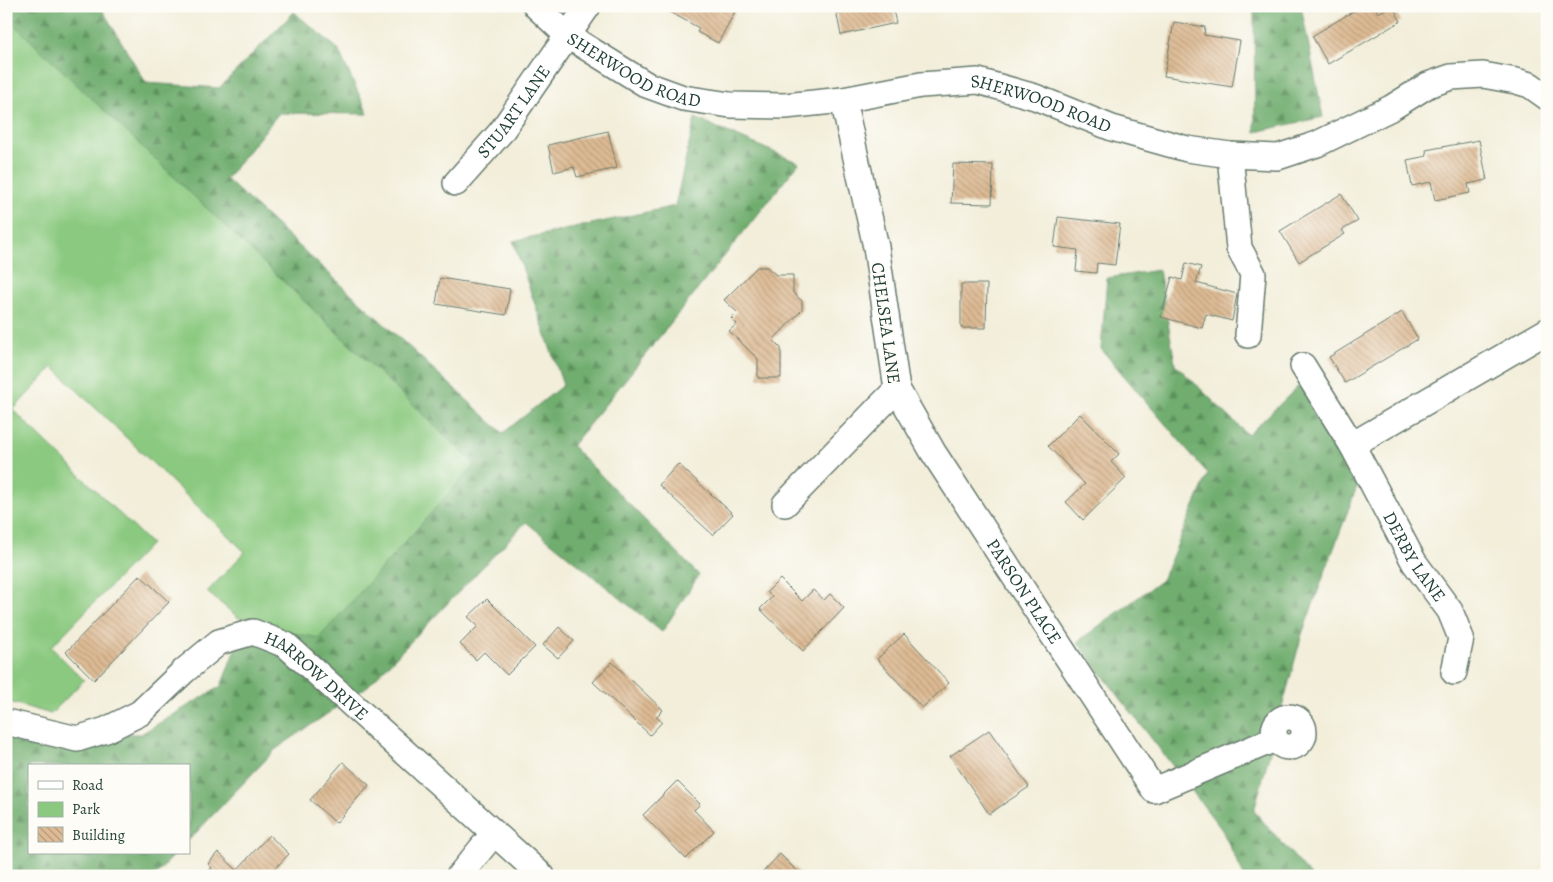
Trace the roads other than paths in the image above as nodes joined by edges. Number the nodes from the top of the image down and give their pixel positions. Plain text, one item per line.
1 (536, 6) edge
2 (588, 6) edge
3 (568, 36) junction
4 (1547, 97) edge
5 (843, 100) junction
6 (1230, 155) junction
7 (456, 183) dead end
8 (1547, 332) edge
9 (1248, 335) dead end
10 (1303, 366) dead end
11 (897, 390) junction
12 (1352, 445) junction
13 (785, 504) dead end
14 (1454, 672) dead end
15 (6, 722) edge
16 (1275, 739) dead end
17 (494, 833) junction
18 (459, 876) edge
19 (542, 876) edge

1 - 3 street, SHERWOOD ROAD
2 - 3 street, STUART LANE
3 - 5 street, SHERWOOD ROAD
3 - 7 street, STUART LANE
4 - 6 street, SHERWOOD ROAD
5 - 6 street, SHERWOOD ROAD
5 - 11 street, CHELSEA LANE
6 - 9 street
8 - 12 street
10 - 12 street, DERBY LANE
11 - 13 street, CHELSEA LANE
11 - 16 street, PARSON PLACE
12 - 14 street, DERBY LANE
15 - 17 street, HARROW DRIVE
17 - 18 street
17 - 19 street, HARROW DRIVE

